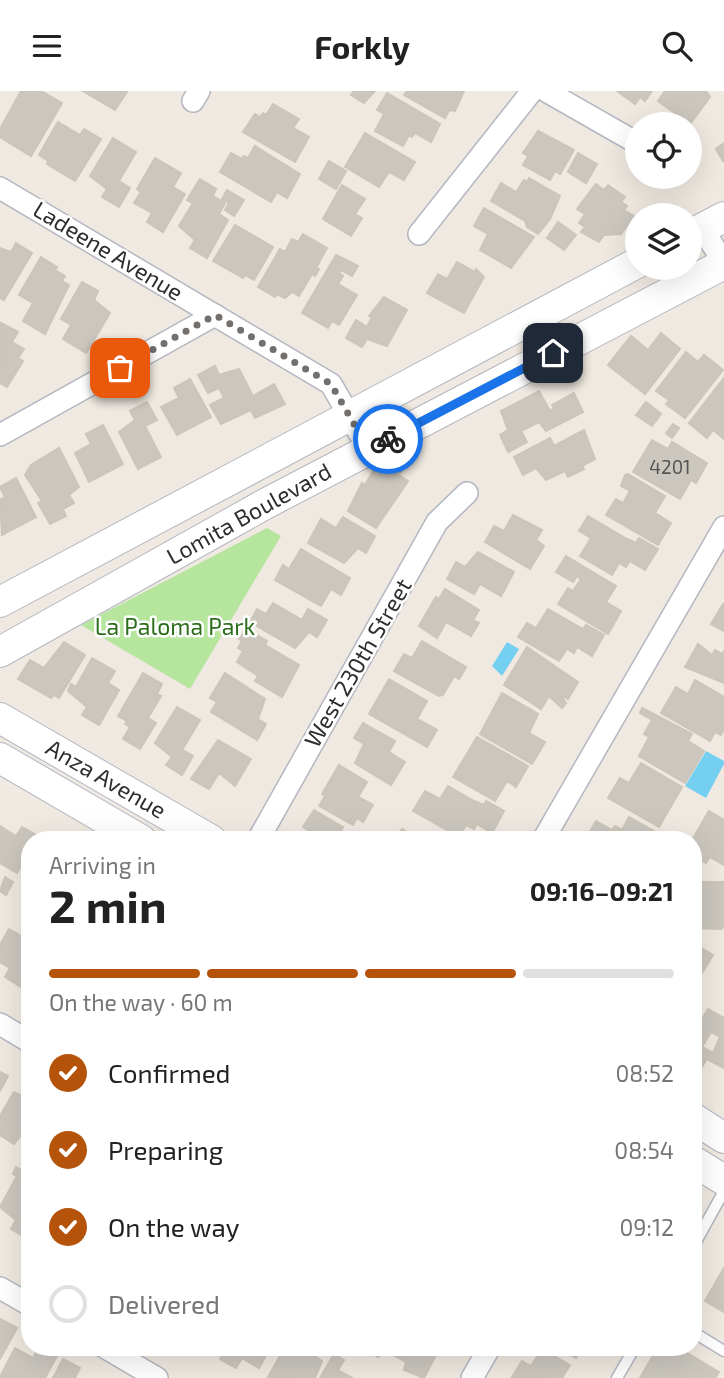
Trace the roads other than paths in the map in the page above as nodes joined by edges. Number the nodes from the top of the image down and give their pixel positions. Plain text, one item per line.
1 (532, 91) edge
2 (546, 91) edge
3 (625, 136) edge
4 (0, 188) edge
5 (705, 227) edge
6 (419, 235) dead end
7 (724, 263) edge
8 (625, 269) edge
9 (215, 315) junction
10 (349, 415) junction
11 (0, 435) edge
12 (369, 450) junction
13 (467, 492) dead end
14 (724, 527) edge
15 (0, 602) edge
16 (0, 652) edge
17 (0, 718) edge
18 (0, 758) edge
19 (126, 831) edge
20 (195, 831) edge
21 (263, 831) edge
22 (549, 831) edge
23 (0, 1024) edge
24 (21, 1037) edge
25 (702, 1124) edge
26 (724, 1138) edge
27 (702, 1167) edge
28 (724, 1180) edge
29 (724, 1191) edge
30 (702, 1231) edge
31 (0, 1288) edge
32 (21, 1300) edge
33 (702, 1338) edge
34 (724, 1351) edge
35 (119, 1356) edge
36 (485, 1356) edge
37 (630, 1356) edge
38 (157, 1378) edge
39 (472, 1378) edge
40 (617, 1378) edge

1 - 6 street
2 - 3 street
4 - 9 street, Ladeene Avenue
5 - 7 street
7 - 12 main road, Lomita Boulevard
8 - 10 main road, Lomita Boulevard
9 - 10 street, Ladeene Avenue
9 - 11 street
10 - 12 street, Ladeene Avenue
10 - 15 main road, Lomita Boulevard
12 - 16 main road, Lomita Boulevard
13 - 21 street, West 230th Street
14 - 22 street
17 - 20 main road, Anza Avenue
18 - 19 main road, Anza Avenue
23 - 24 street
25 - 26 main road
27 - 28 main road
29 - 30 lane
31 - 32 street
33 - 34 lane
35 - 38 street
36 - 39 street
37 - 40 lane

